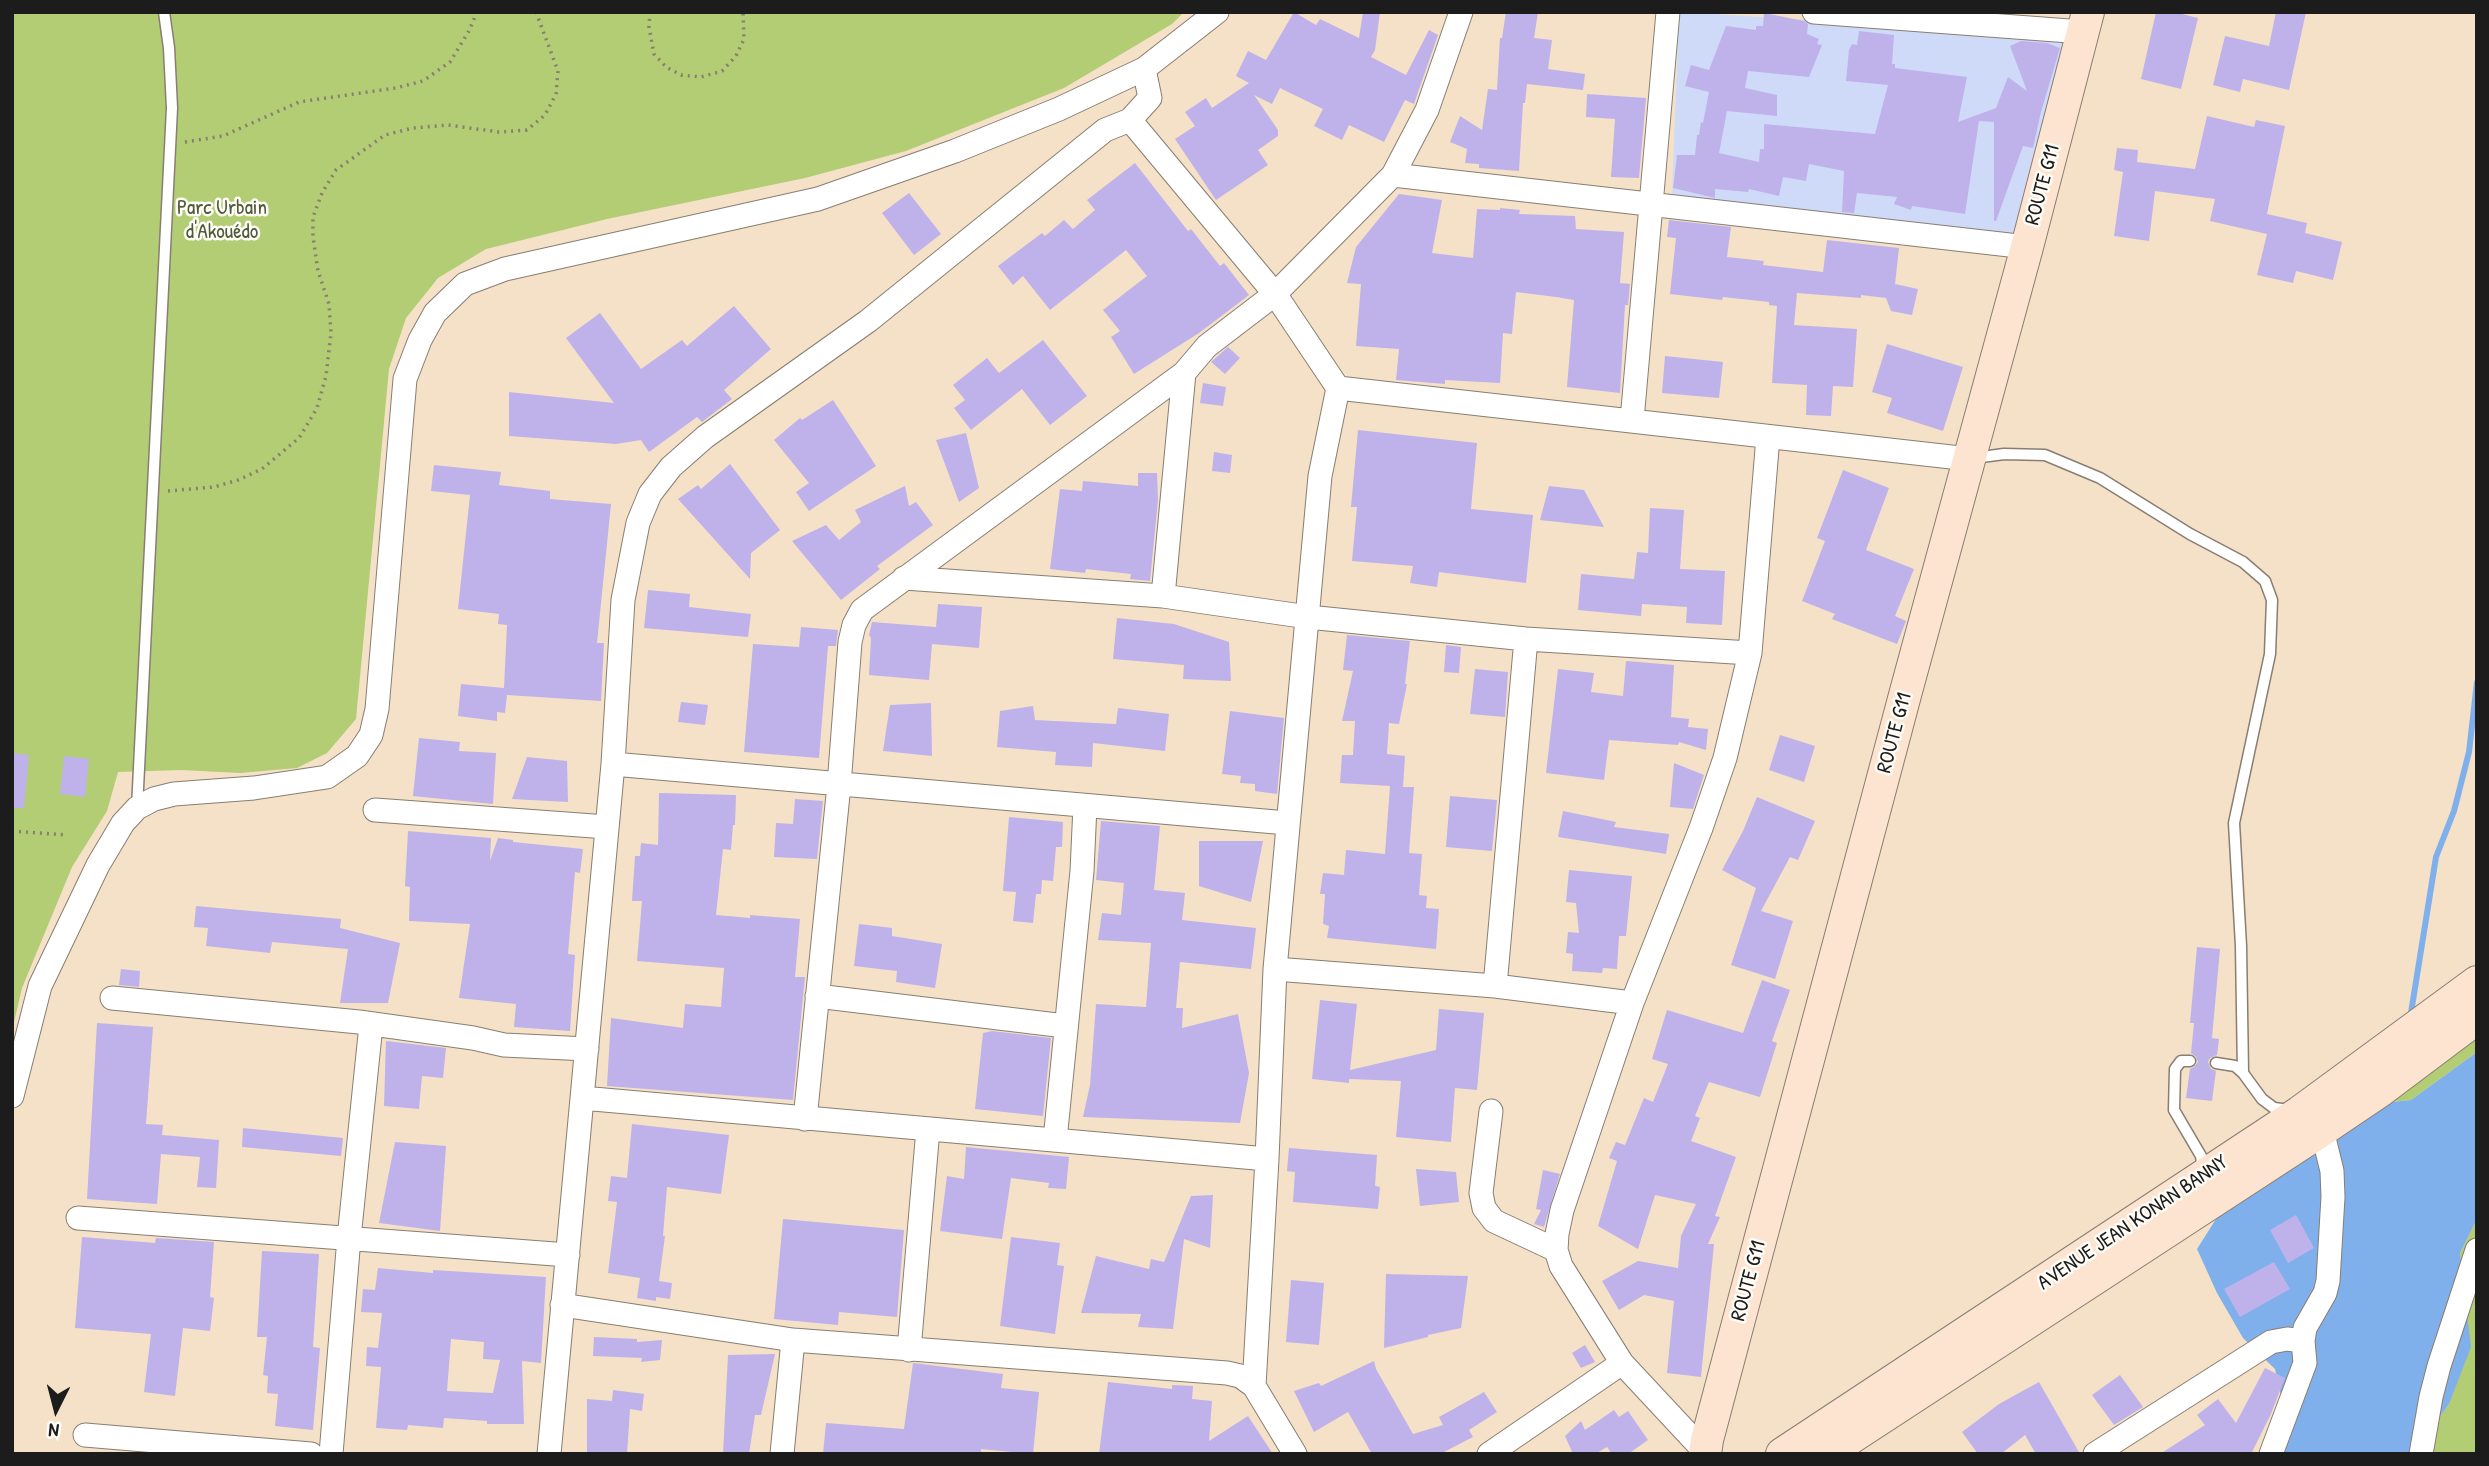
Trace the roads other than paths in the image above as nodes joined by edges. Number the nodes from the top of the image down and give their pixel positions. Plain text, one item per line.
1 (164, 12) edge
2 (1217, 12) edge
3 (1461, 12) edge
4 (1668, 12) edge
5 (1814, 12) edge
6 (2085, 22) edge
7 (1144, 69) junction
8 (1130, 120) junction
9 (1393, 175) junction
10 (1651, 205) junction
11 (2027, 247) junction
12 (1275, 294) junction
13 (1184, 373) junction
14 (1338, 388) junction
15 (1632, 420) junction
16 (1768, 438) junction
17 (1969, 459) junction
18 (904, 578) junction
19 (1163, 596) junction
20 (1308, 617) junction
21 (1526, 639) junction
22 (1749, 653) junction
23 (613, 764) junction
24 (839, 785) junction
25 (1085, 806) junction
26 (137, 808) junction
27 (375, 810) dead end
28 (1287, 824) junction
29 (607, 827) junction
30 (1275, 969) junction
31 (2477, 982) edge
32 (1495, 986) junction
33 (817, 996) junction
34 (112, 998) dead end
35 (1632, 1003) junction
36 (2477, 1018) edge
37 (371, 1025) junction
38 (1065, 1026) junction
39 (587, 1049) junction
40 (2405, 1053) junction
41 (2190, 1061) dead end
42 (2216, 1063) dead end
43 (2243, 1073) junction
44 (12, 1096) edge
45 (582, 1098) junction
46 (1491, 1111) dead end
47 (805, 1119) junction
48 (2311, 1121) junction
49 (928, 1129) junction
50 (1055, 1140) junction
51 (1267, 1159) junction
52 (2201, 1178) junction
53 (78, 1218) dead end
54 (349, 1238) junction
55 (1556, 1250) junction
56 (2477, 1250) edge
57 (568, 1255) junction
58 (562, 1306) junction
59 (793, 1340) junction
60 (2302, 1341) junction
61 (909, 1350) junction
62 (1622, 1363) junction
63 (1254, 1386) junction
64 (85, 1435) dead end
65 (205, 1449) edge
66 (1705, 1453) edge
67 (311, 1454) edge
68 (331, 1454) edge
69 (549, 1454) edge
70 (782, 1454) edge
71 (1295, 1454) edge
72 (1489, 1454) edge
73 (1782, 1454) edge
74 (1826, 1454) edge
75 (2095, 1454) edge
76 (2271, 1454) edge
77 (2421, 1454) edge

1 - 26 lane
2 - 7 street
3 - 9 street
4 - 10 street
5 - 6 street
6 - 11 street, ROUTE G11
7 - 8 street
7 - 26 street
8 - 12 street
8 - 23 street
9 - 10 street
9 - 12 street
10 - 11 street
10 - 15 street
11 - 17 street, ROUTE G11
12 - 13 street
12 - 14 street
13 - 18 street
13 - 19 street
14 - 15 street
14 - 20 street
15 - 16 street
16 - 17 street
16 - 22 street
17 - 43 lane
17 - 66 street, ROUTE G11
18 - 19 street
18 - 24 street
19 - 20 street
20 - 21 street
20 - 28 street
21 - 22 street
21 - 32 street
22 - 35 street
23 - 24 street
23 - 29 street
24 - 25 street
24 - 33 street
25 - 28 street
25 - 38 street
26 - 44 street
27 - 29 street
28 - 30 street
29 - 39 street
30 - 32 street
30 - 51 street
31 - 40 street, AVENUE JEAN KONAN BANNY
32 - 35 street
33 - 38 street
33 - 47 street
34 - 37 street
35 - 55 street
36 - 40 street, AVENUE JEAN KONAN BANNY
37 - 39 street
37 - 54 street
38 - 50 street
39 - 45 street
40 - 48 street, AVENUE JEAN KONAN BANNY
40 - 48 street, AVENUE JEAN KONAN BANNY
41 - 52 lane
42 - 43 lane
43 - 48 lane
45 - 47 street
45 - 57 street
46 - 55 street
47 - 49 street
48 - 52 street, AVENUE JEAN KONAN BANNY
48 - 60 street
48 - 74 street, AVENUE JEAN KONAN BANNY
49 - 50 street
49 - 61 street
50 - 51 street
51 - 63 street
52 - 73 street, AVENUE JEAN KONAN BANNY
53 - 54 street
54 - 57 street
54 - 68 street
55 - 62 street
56 - 77 street
57 - 58 street
58 - 59 street
58 - 69 street
59 - 61 street
59 - 70 street
60 - 75 street
60 - 76 street
61 - 63 street
62 - 66 street
62 - 72 street
63 - 71 street
64 - 65 street
65 - 67 street

